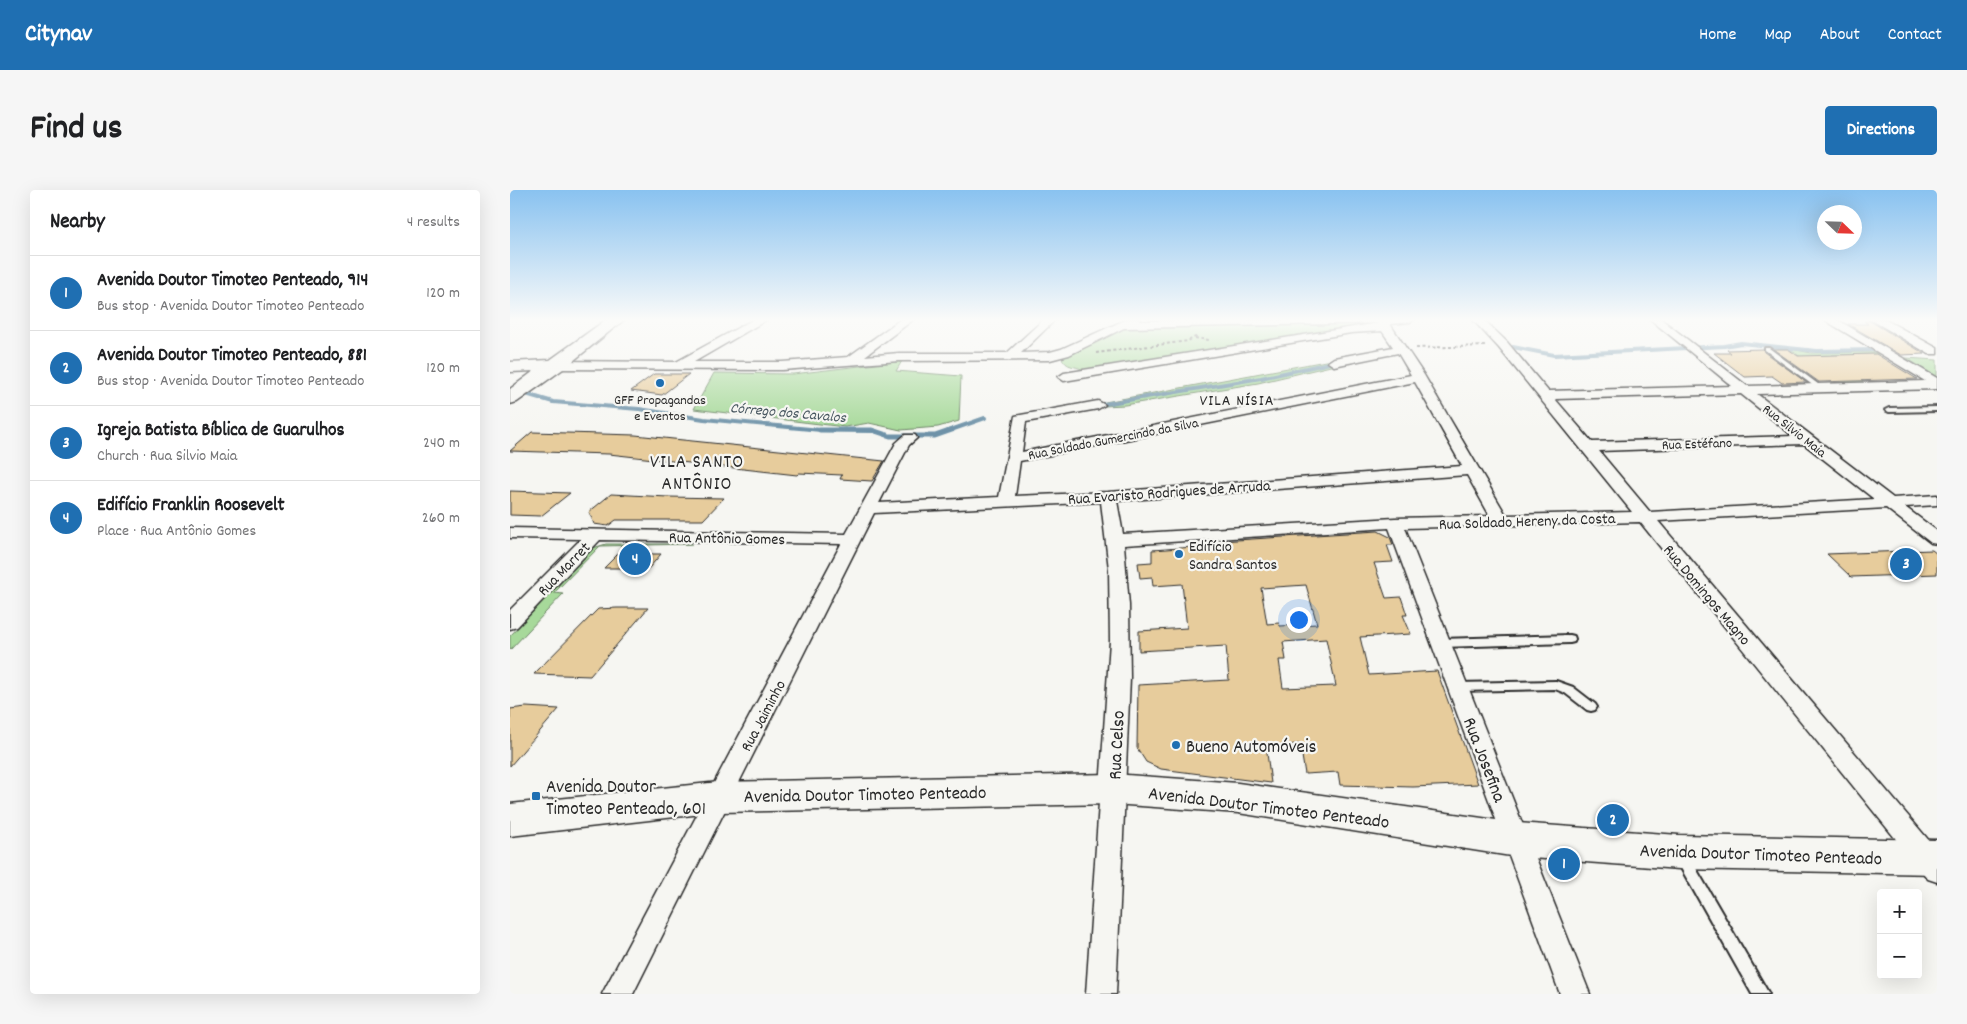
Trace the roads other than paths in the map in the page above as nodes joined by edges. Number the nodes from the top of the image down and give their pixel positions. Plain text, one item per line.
1 (568, 357) edge
2 (694, 357) edge
3 (860, 357) edge
4 (1179, 357) edge
5 (1362, 357) edge
6 (1405, 357) edge
7 (1512, 357) edge
8 (1702, 357) edge
9 (1777, 357) edge
10 (1891, 357) edge
11 (852, 360) joint
12 (1334, 362) dead end
13 (557, 365) junction
14 (677, 366) junction
15 (510, 367) edge
16 (1064, 377) dead end
17 (1417, 378) junction
18 (1937, 384) edge
19 (1820, 388) junction
20 (1742, 389) junction
21 (1544, 395) junction
22 (510, 398) edge
23 (1098, 406) dead end
24 (1937, 409) edge
25 (1889, 410) dead end
26 (1020, 419) joint
27 (910, 438) dead end
28 (1807, 440) junction
29 (1587, 447) junction
30 (1014, 458) junction
31 (1470, 470) junction
32 (1108, 497) junction
33 (1937, 500) edge
34 (1006, 502) junction
35 (1891, 504) junction
36 (868, 508) junction
37 (1644, 516) junction
38 (1501, 520) junction
39 (1396, 523) junction
40 (510, 533) edge
41 (595, 535) junction
42 (853, 539) junction
43 (1937, 539) edge
44 (1117, 540) junction
45 (510, 622) edge
46 (1570, 639) dead end
47 (1441, 643) junction
48 (1458, 687) junction
49 (1591, 707) dead end
50 (1112, 789) junction
51 (719, 797) junction
52 (510, 820) edge
53 (1517, 840) junction
54 (1679, 852) junction
55 (1934, 862) edge
56 (617, 994) edge
57 (1101, 994) edge
58 (1576, 994) edge
59 (1761, 994) edge

1 - 13 main road
2 - 14 street
3 - 11 street
4 - 16 street
5 - 12 street
6 - 17 street
7 - 21 street, Rua Domingos Magno
8 - 20 street, Rua Silvio Maia
9 - 19 lane
10 - 18 street
11 - 14 street
13 - 14 street
13 - 15 main road
13 - 22 main road
17 - 30 street, Rua Soldado Gumercindo da Silva
17 - 31 street
18 - 19 street
19 - 20 street
20 - 21 street
20 - 28 street, Rua Silvio Maia
21 - 29 street, Rua Domingos Magno
23 - 26 street
24 - 25 lane
26 - 30 street
27 - 36 street, Rua Jaiminho
28 - 29 street, Rua Estéfano
28 - 35 street, Rua Silvio Maia
29 - 37 street, Rua Domingos Magno
30 - 34 street
31 - 32 street, Rua Evaristo Rodrigues de Arruda
31 - 38 street
32 - 34 street, Rua Evaristo Rodrigues de Arruda
32 - 44 street, Rua Celso
33 - 35 street, Rua Soldado Hereny da Costa
34 - 36 street, Rua Evaristo Rodrigues de Arruda
35 - 37 street, Rua Soldado Hereny da Costa
35 - 43 street, Rua Silvio Maia
36 - 42 street, Rua Jaiminho
37 - 38 street, Rua Soldado Hereny da Costa
37 - 55 street, Rua Domingos Magno
38 - 39 street, Rua Soldado Hereny da Costa
39 - 44 street, Rua Soldado Hereny da Costa
39 - 47 street, Rua Josefina
40 - 41 street, Rua Antônio Gomes
41 - 42 street, Rua Antônio Gomes
41 - 45 street, Rua Marret
42 - 51 street, Rua Jaiminho
44 - 50 street, Rua Celso
46 - 47 lane
47 - 48 street, Rua Josefina
48 - 49 lane
48 - 53 street, Rua Josefina
50 - 51 main road, Avenida Doutor Timoteo Penteado
50 - 53 main road, Avenida Doutor Timoteo Penteado
50 - 57 street, Rua Celso
51 - 52 main road, Avenida Doutor Timoteo Penteado
51 - 56 street, Rua Jaiminho
53 - 54 main road, Avenida Doutor Timoteo Penteado
53 - 58 street, Rua Josefina
54 - 55 main road, Avenida Doutor Timoteo Penteado
54 - 59 lane

